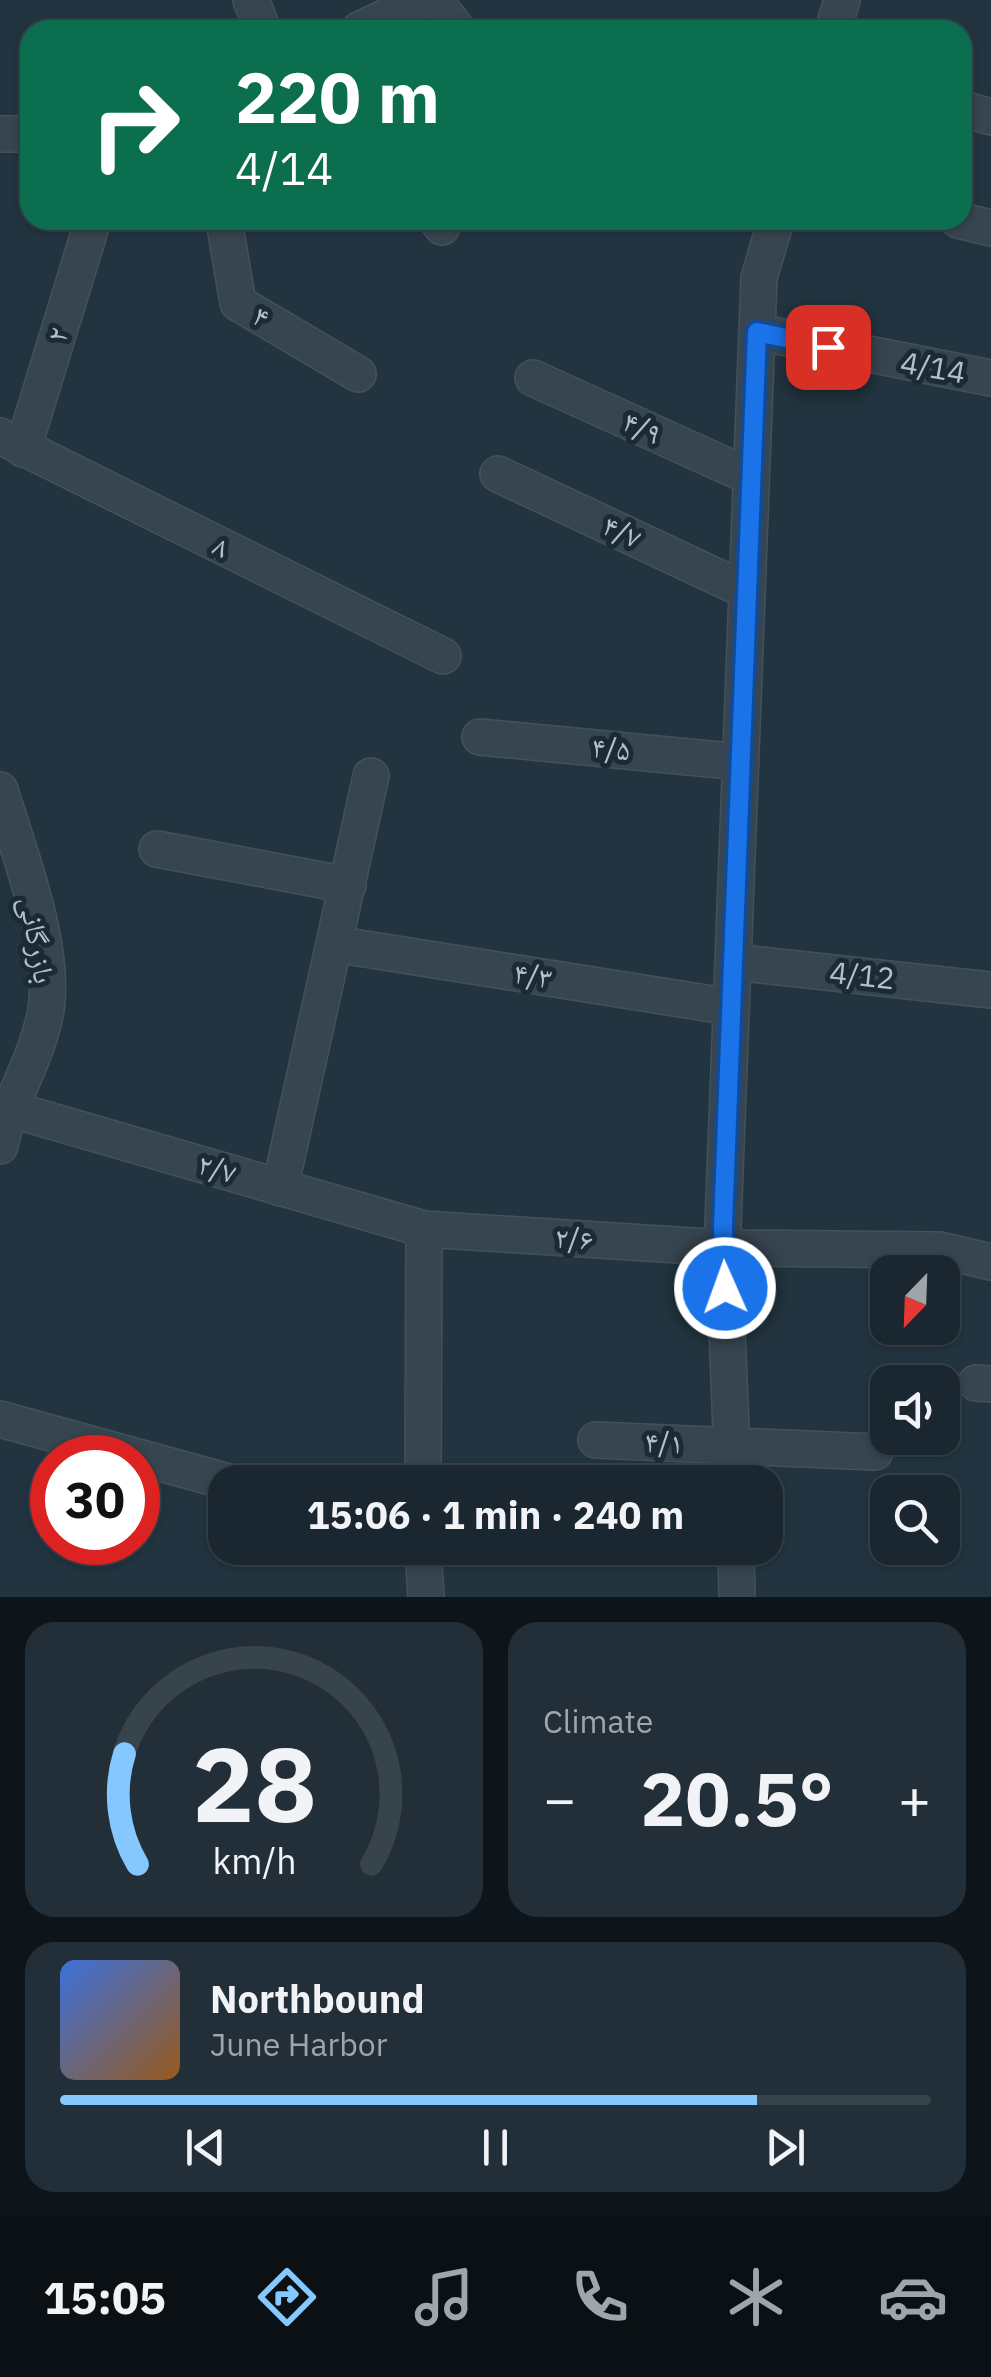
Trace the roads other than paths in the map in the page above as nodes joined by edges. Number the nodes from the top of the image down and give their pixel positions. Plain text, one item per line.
1 (422, 0) edge
2 (434, 0) edge
3 (379, 20) edge
4 (450, 20) edge
5 (89, 230) edge
6 (226, 230) edge
7 (773, 230) edge
8 (757, 332) junction
9 (358, 374) dead end
10 (533, 378) dead end
11 (991, 378) edge
12 (8, 447) edge
13 (498, 474) dead end
14 (751, 477) junction
15 (747, 591) junction
16 (443, 656) dead end
17 (480, 737) dead end
18 (740, 762) junction
19 (372, 776) dead end
20 (0, 790) edge
21 (157, 849) dead end
22 (348, 885) junction
23 (334, 944) junction
24 (733, 962) junction
25 (991, 990) edge
26 (732, 1008) junction
27 (10, 1109) junction
28 (0, 1146) edge
29 (280, 1188) junction
30 (424, 1230) junction
31 (724, 1248) junction
32 (991, 1262) edge
33 (0, 1419) edge
34 (596, 1440) dead end
35 (732, 1446) junction
36 (870, 1452) edge
37 (423, 1465) edge
38 (733, 1465) edge
39 (208, 1476) edge
40 (424, 1565) edge
41 (737, 1565) edge
42 (426, 1597) edge
43 (738, 1597) edge

1 - 3 street
2 - 4 street
5 - 12 street, ۲
6 - 9 street, ۴
7 - 8 street
8 - 11 street, 4/14
8 - 14 street
10 - 14 street, ۴/۹
12 - 16 street, ۸
13 - 15 street, ۴/۷
14 - 15 street
15 - 18 street
17 - 18 street, ۴/۵
18 - 24 street
19 - 22 street
20 - 27 street, بازرگانی
21 - 22 street
22 - 23 street
23 - 26 street, ۴/۳
23 - 29 street
24 - 25 street, 4/12
24 - 26 street
26 - 31 street
27 - 28 street, بازرگانی
27 - 29 street, ۲/۷
29 - 30 street, ۲/۷
30 - 31 street, ۲/۶
30 - 37 street
31 - 32 street, ۲/۶
31 - 35 street
33 - 39 street
34 - 35 street, ۴/۱
35 - 36 street, ۴/۱
35 - 38 street
40 - 42 street
41 - 43 street

